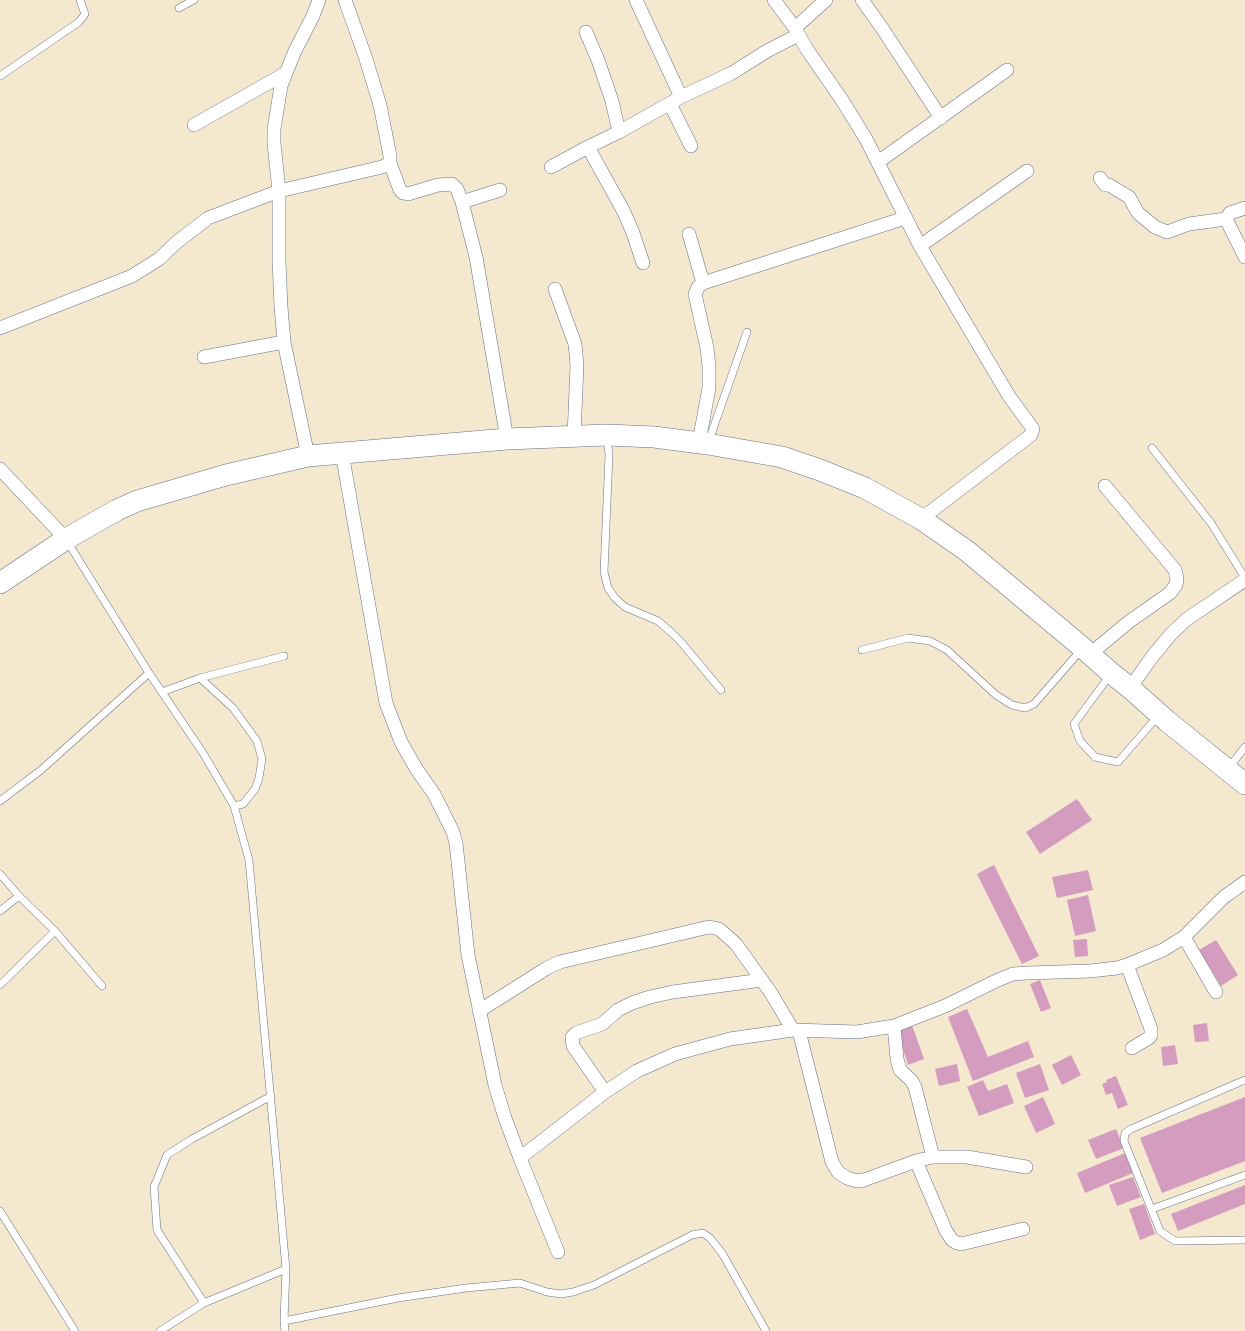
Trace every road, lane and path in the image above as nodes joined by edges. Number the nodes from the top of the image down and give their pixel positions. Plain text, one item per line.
1 (80, 0) edge
2 (194, 0) edge
3 (319, 0) edge
4 (345, 0) edge
5 (636, 0) edge
6 (774, 0) edge
7 (826, 0) edge
8 (862, 0) edge
9 (179, 8) dead end
10 (586, 32) dead end
11 (797, 32) junction
12 (1008, 70) dead end
13 (286, 73) junction
14 (0, 76) edge
15 (676, 100) junction
16 (941, 118) junction
17 (194, 125) dead end
18 (618, 132) junction
19 (588, 146) junction
20 (691, 146) dead end
21 (878, 162) junction
22 (390, 163) junction
23 (551, 167) dead end
24 (1028, 171) dead end
25 (1100, 178) dead end
26 (500, 190) dead end
27 (279, 191) junction
28 (462, 202) junction
29 (1245, 208) edge
30 (905, 218) junction
31 (1226, 219) junction
32 (689, 234) dead end
33 (920, 246) junction
34 (1245, 257) edge
35 (643, 263) dead end
36 (703, 283) junction
37 (556, 289) dead end
38 (0, 328) edge
39 (748, 332) dead end
40 (284, 342) junction
41 (204, 357) dead end
42 (607, 435) junction
43 (574, 436) junction
44 (507, 439) junction
45 (703, 443) junction
46 (1152, 448) dead end
47 (342, 453) junction
48 (308, 456) junction
49 (0, 469) edge
50 (1105, 486) dead end
51 (921, 519) junction
52 (66, 539) junction
53 (1245, 579) edge
54 (0, 583) edge
55 (862, 650) dead end
56 (1087, 651) junction
57 (284, 656) dead end
58 (149, 673) junction
59 (1111, 673) junction
60 (200, 678) junction
61 (1130, 688) junction
62 (721, 690) dead end
63 (162, 692) junction
64 (1159, 714) junction
65 (1245, 747) edge
66 (1227, 770) junction
67 (1245, 784) edge
68 (0, 801) edge
69 (234, 806) junction
70 (0, 874) edge
71 (1245, 882) edge
72 (19, 896) junction
73 (0, 911) edge
74 (54, 931) junction
75 (1184, 937) junction
76 (1127, 965) junction
77 (762, 980) junction
78 (0, 985) edge
79 (102, 986) dead end
80 (1216, 992) dead end
81 (479, 1011) junction
82 (894, 1026) junction
83 (796, 1030) junction
84 (1132, 1048) dead end
85 (1245, 1080) edge
86 (605, 1092) junction
87 (271, 1096) junction
88 (933, 1157) junction
89 (520, 1158) junction
90 (916, 1161) junction
91 (1026, 1167) dead end
92 (1245, 1175) edge
93 (1152, 1209) junction
94 (0, 1212) edge
95 (1023, 1229) dead end
96 (1245, 1240) edge
97 (558, 1252) dead end
98 (286, 1269) junction
99 (204, 1303) junction
100 (284, 1321) junction
101 (75, 1331) edge
102 (160, 1331) edge
103 (285, 1331) edge
104 (766, 1331) edge

1 - 14 lane
2 - 9 lane
3 - 13 street
4 - 22 street
5 - 15 street
6 - 11 street
7 - 11 street
8 - 16 street
10 - 18 street
11 - 15 street
11 - 21 street
12 - 16 street
13 - 17 street
13 - 27 street
15 - 18 street
15 - 20 street
16 - 21 street
18 - 19 street
19 - 23 street
19 - 35 street
21 - 30 street
22 - 27 street
22 - 28 street
24 - 33 street
25 - 31 street
26 - 28 street
27 - 38 street
27 - 40 street
28 - 44 street
29 - 31 street
30 - 33 street
30 - 36 street
31 - 34 street
32 - 36 street
33 - 51 street
36 - 45 street
37 - 43 street
39 - 45 lane
40 - 41 street
40 - 48 street
42 - 43 main road
42 - 45 main road
42 - 62 lane
43 - 44 main road
44 - 47 main road
45 - 51 main road
46 - 53 lane
47 - 48 main road
47 - 81 street
48 - 52 main road
49 - 52 street
50 - 56 street
51 - 56 main road
52 - 54 main road
52 - 58 lane
53 - 61 street
55 - 56 lane
56 - 59 main road
57 - 60 lane
58 - 63 lane
58 - 68 lane
59 - 61 main road
59 - 64 lane
60 - 63 lane
60 - 69 lane
61 - 64 main road
63 - 69 lane
64 - 66 main road
65 - 66 lane
66 - 67 main road
69 - 87 lane
70 - 72 lane
71 - 75 street
72 - 73 lane
72 - 74 lane
74 - 78 lane
74 - 79 lane
75 - 76 street
75 - 80 street
76 - 82 street
76 - 84 street
77 - 81 street
77 - 83 street
77 - 86 street
81 - 89 street
82 - 83 street
82 - 88 street
83 - 86 street
83 - 90 street
85 - 93 lane
86 - 89 street
87 - 98 lane
87 - 99 lane
88 - 90 street
88 - 91 street
89 - 97 street
90 - 95 street
92 - 93 lane
93 - 96 lane
94 - 101 lane
98 - 99 lane
98 - 100 lane
99 - 102 lane
100 - 103 lane
100 - 104 lane

